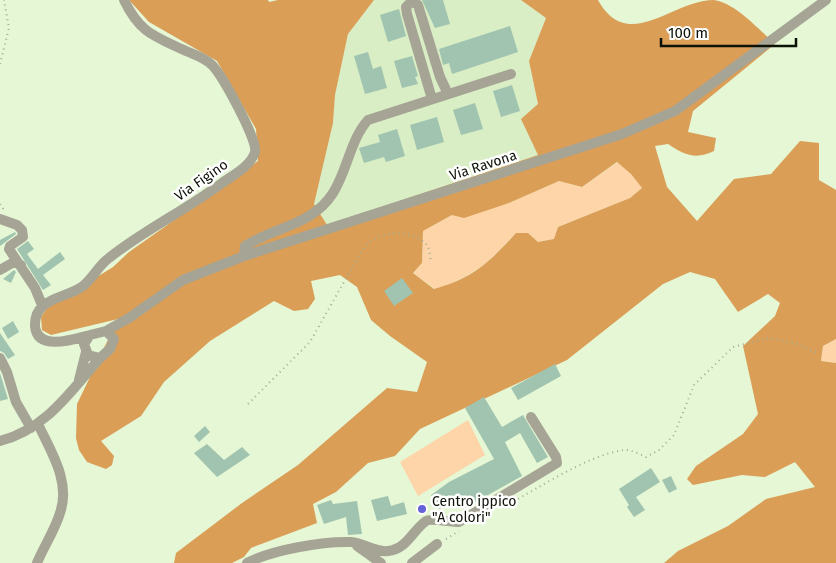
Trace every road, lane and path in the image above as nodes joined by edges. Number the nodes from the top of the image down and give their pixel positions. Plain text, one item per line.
1 (4, 0) edge
2 (124, 0) edge
3 (826, 0) edge
4 (427, 36) junction
5 (415, 40) junction
6 (0, 64) edge
7 (511, 74) dead end
8 (448, 94) junction
9 (432, 99) junction
10 (0, 219) edge
11 (244, 256) junction
12 (431, 262) dead end
13 (21, 265) junction
14 (0, 270) edge
15 (42, 305) junction
16 (90, 335) junction
17 (110, 335) junction
18 (73, 339) junction
19 (85, 350) junction
20 (819, 354) dead end
21 (0, 358) edge
22 (100, 358) junction
23 (78, 383) junction
24 (248, 404) dead end
25 (531, 417) dead end
26 (35, 426) junction
27 (0, 440) edge
28 (500, 509) dead end
29 (460, 531) dead end
30 (350, 542) junction
31 (437, 544) joint
32 (37, 563) edge
33 (246, 563) edge
34 (381, 563) edge
35 (412, 563) edge

1 - 6 path
2 - 15 street, Via Figino
3 - 11 street, Via Ravona
4 - 5 street
4 - 5 street
4 - 8 street
5 - 9 street
7 - 8 street
8 - 9 street
9 - 11 street
10 - 13 street
11 - 17 street, Via Ravona
12 - 24 path
13 - 14 street
13 - 15 street
15 - 18 street
16 - 17 street
16 - 18 street
16 - 19 street
17 - 22 street, Via Ravona
18 - 19 street
19 - 22 street
19 - 23 street
20 - 28 path
21 - 26 street
22 - 23 street
23 - 26 street
25 - 30 street
26 - 27 street
26 - 32 street
29 - 31 path
30 - 33 street
30 - 34 street
31 - 35 street

